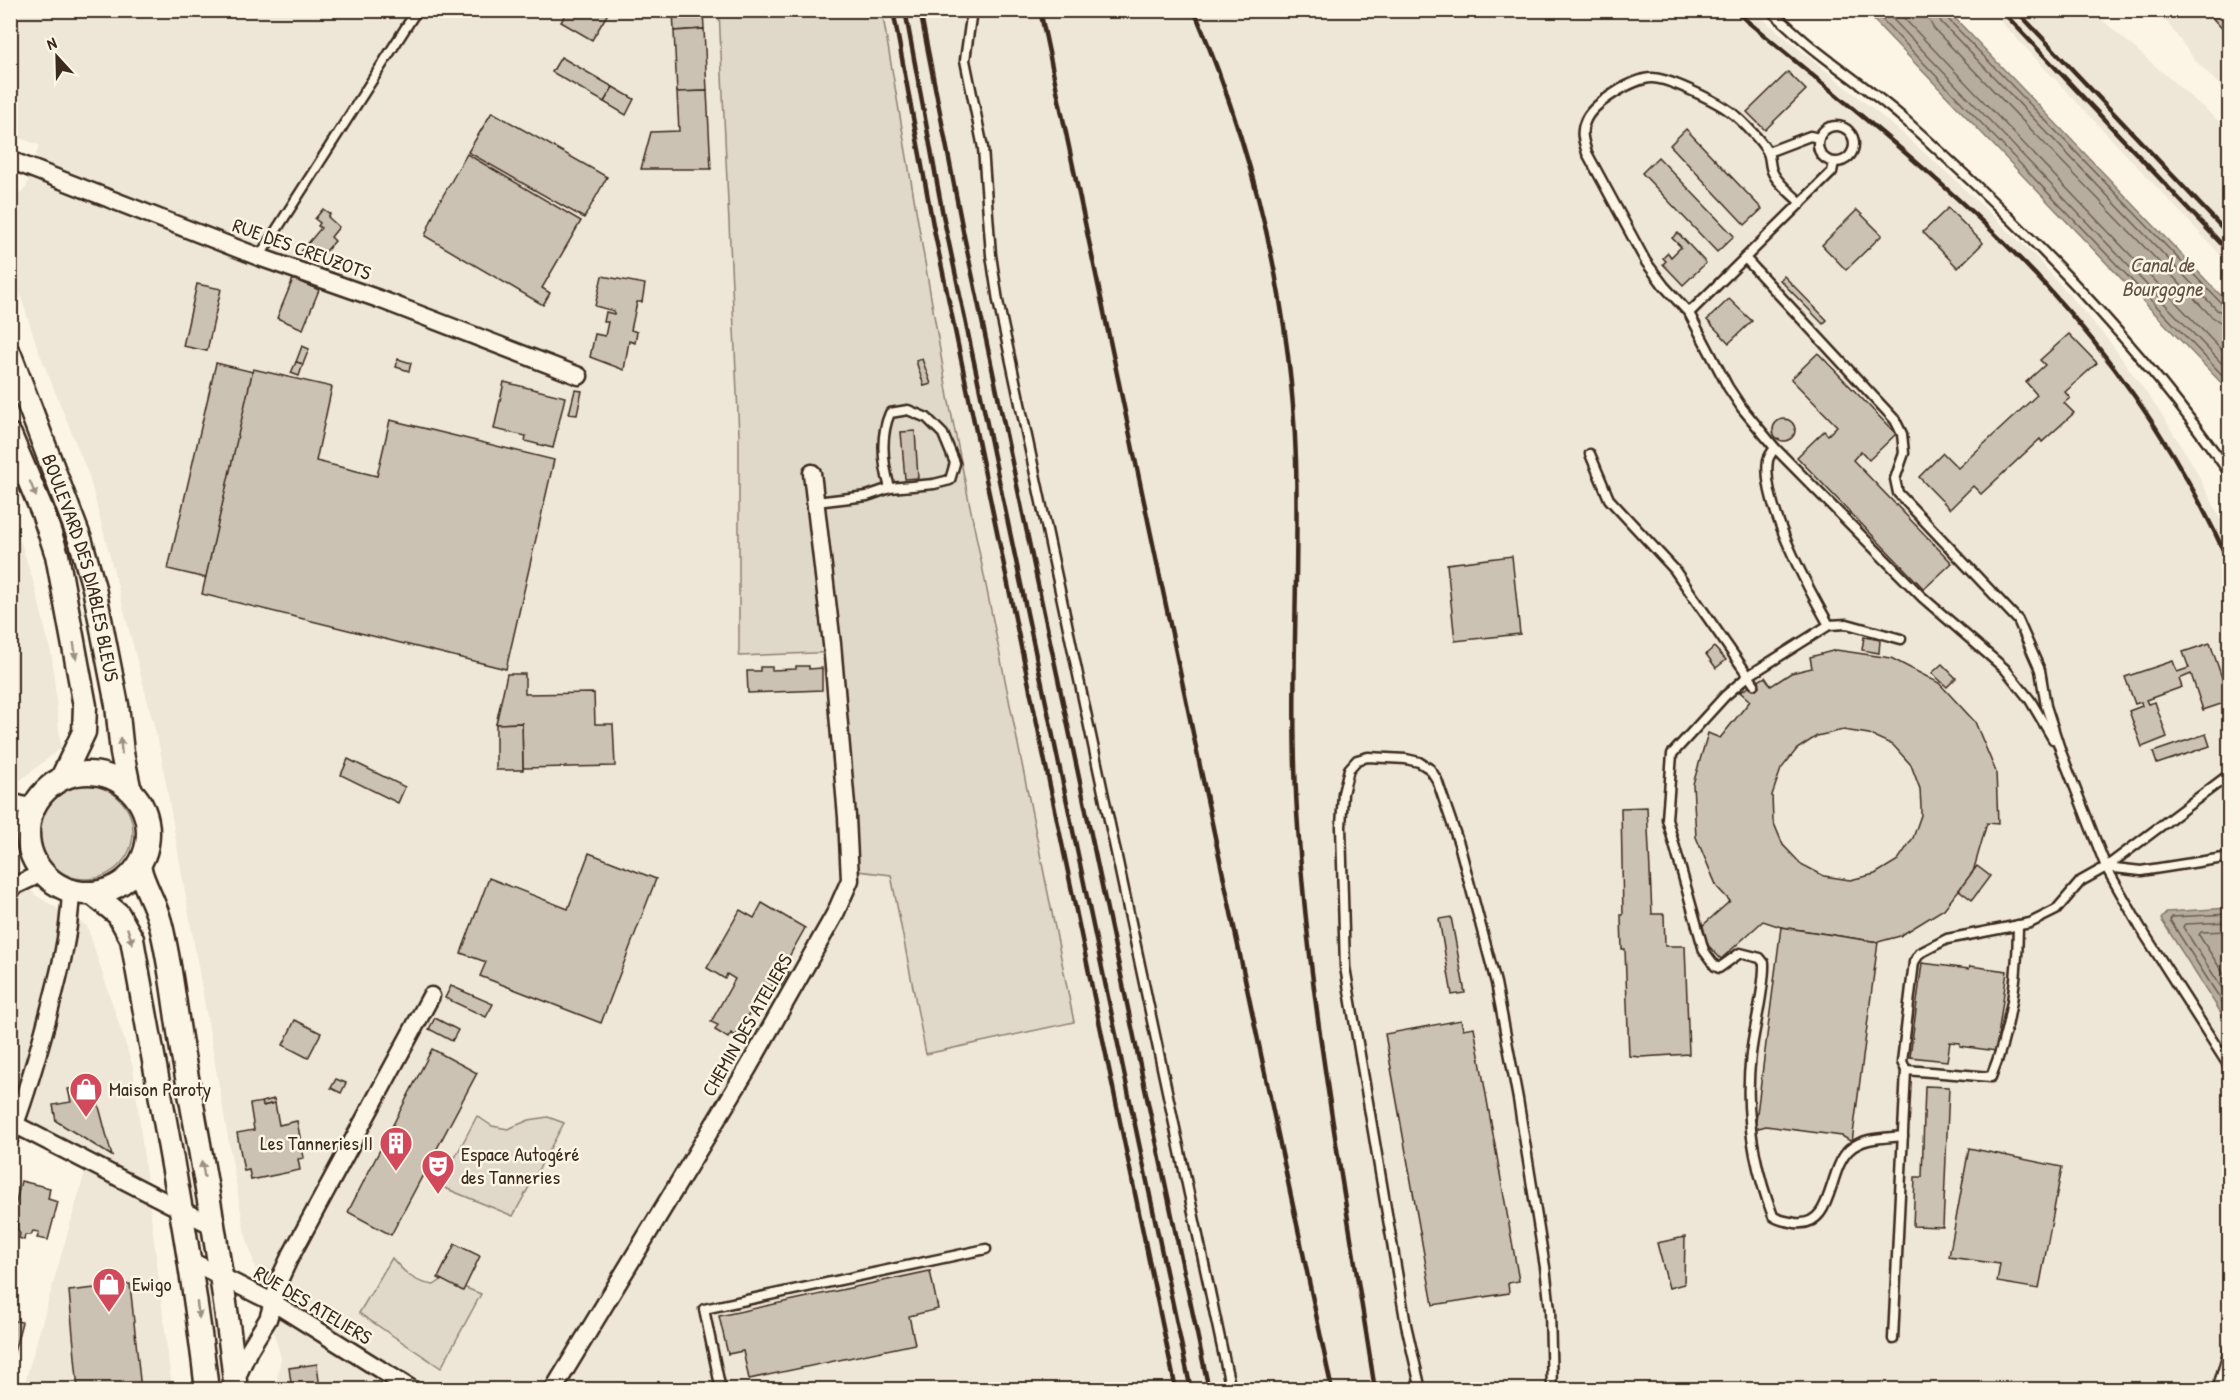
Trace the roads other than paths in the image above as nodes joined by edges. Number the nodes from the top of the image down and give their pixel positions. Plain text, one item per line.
1 (417, 10) edge
2 (972, 10) edge
3 (1770, 10) edge
4 (1819, 138) junction
5 (1768, 152) junction
6 (10, 160) edge
7 (1834, 162) junction
8 (1801, 203) junction
9 (259, 257) junction
10 (1745, 258) junction
11 (1689, 313) junction
12 (10, 355) edge
13 (579, 376) dead end
14 (10, 435) edge
15 (1775, 448) junction
16 (1590, 454) dead end
17 (15, 460) edge
18 (812, 473) dead end
19 (2229, 474) edge
20 (890, 488) junction
21 (816, 502) junction
22 (1830, 625) junction
23 (1900, 639) dead end
24 (1751, 680) junction
25 (2061, 752) junction
26 (2229, 774) edge
27 (62, 778) junction
28 (129, 787) junction
29 (10, 802) edge
30 (33, 808) junction
31 (2229, 857) edge
32 (139, 867) junction
33 (2106, 867) junction
34 (42, 873) junction
35 (10, 888) edge
36 (81, 892) junction
37 (2018, 925) junction
38 (431, 996) dead end
39 (2229, 1068) edge
40 (1906, 1070) junction
41 (12, 1128) edge
42 (1903, 1136) junction
43 (184, 1221) junction
44 (215, 1236) junction
45 (986, 1249) dead end
46 (191, 1261) junction
47 (223, 1277) junction
48 (274, 1303) junction
49 (1893, 1339) dead end
50 (2229, 1346) edge
51 (236, 1385) edge
52 (207, 1389) edge
53 (412, 1389) edge
54 (553, 1389) edge
55 (721, 1389) edge
56 (1231, 1389) edge
57 (1421, 1389) edge
58 (1552, 1389) edge
59 (2217, 1389) edge

1 - 9 lane
2 - 56 lane
3 - 19 lane
4 - 5 lane
4 - 7 lane
4 - 7 lane
5 - 8 lane
5 - 11 lane
6 - 9 street, RUE DES CREUZOTS
7 - 8 lane
8 - 10 lane
9 - 13 street, RUE DES CREUZOTS
10 - 11 lane
10 - 25 lane
11 - 15 lane
28 -> 12 main road, BOULEVARD DES DIABLES BLEUS
14 - 17 main road, BOULEVARD DES DIABLES BLEUS
15 - 22 lane
15 - 25 lane
16 - 24 lane
17 -> 27 main road, BOULEVARD DES DIABLES BLEUS
18 - 21 street, CHEMIN DES ATELIERS
20 - 20 lane
20 - 21 lane
21 - 54 street, CHEMIN DES ATELIERS
22 - 23 lane
22 - 24 lane
24 - 42 lane
25 - 33 lane
26 - 33 lane
27 - 28 main road
27 - 30 main road
28 - 32 main road
29 - 30 street
30 - 34 main road
31 - 33 lane
32 - 36 main road
44 -> 32 main road
33 - 37 lane
33 - 39 lane
34 - 35 street
34 - 36 main road
36 - 41 street
36 -> 43 main road
37 - 40 lane
37 - 40 lane
38 - 48 street
40 - 42 lane
41 - 43 street
42 - 49 lane
43 - 44 street
43 - 46 main road
44 - 47 main road
45 - 55 lane
46 - 47 street, RUE DES ATELIERS
46 -> 52 main road
47 - 48 street, RUE DES ATELIERS
47 - 51 main road
48 - 51 street
48 - 53 street, RUE DES ATELIERS
50 - 59 lane
57 - 58 lane

